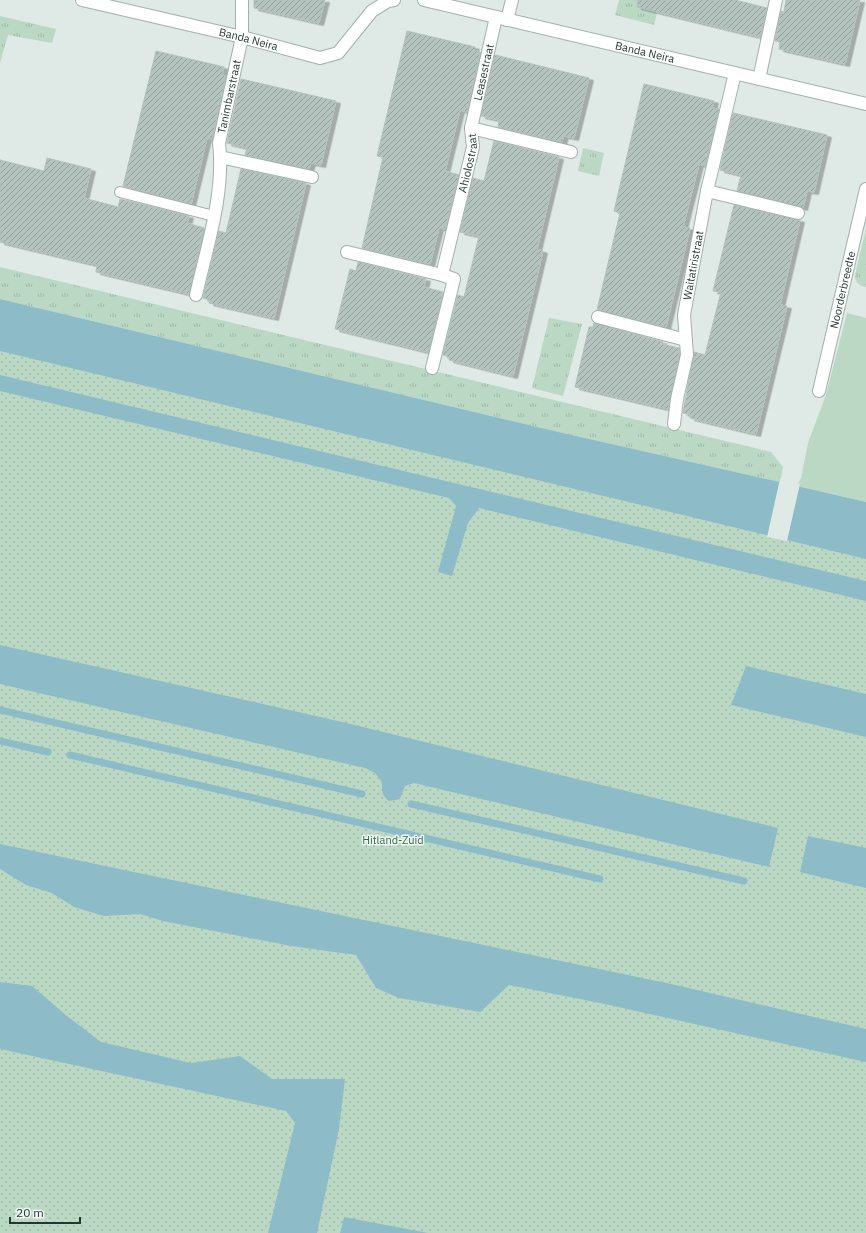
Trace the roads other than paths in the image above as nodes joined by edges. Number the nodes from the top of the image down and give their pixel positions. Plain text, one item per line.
1 (82, 0) edge
2 (242, 0) edge
3 (394, 0) edge
4 (424, 0) edge
5 (512, 0) edge
6 (776, 0) edge
7 (502, 19) junction
8 (242, 37) junction
9 (735, 73) junction
10 (759, 79) junction
11 (866, 104) edge
12 (471, 128) junction
13 (571, 152) dead end
14 (220, 157) junction
15 (312, 178) dead end
16 (866, 189) edge
17 (120, 192) dead end
18 (707, 192) junction
19 (798, 213) dead end
20 (214, 216) junction
21 (347, 252) dead end
22 (442, 275) junction
23 (196, 295) dead end
24 (598, 317) dead end
25 (686, 340) junction
26 (432, 368) dead end
27 (819, 391) dead end
28 (674, 424) dead end

1 - 8 street, Banda Neira
2 - 8 street, Tanimbarstraat
3 - 8 street, Banda Neira
4 - 7 street, Banda Neira
5 - 7 street, Leasestraat
6 - 10 street
7 - 9 street, Banda Neira
7 - 12 street, Leasestraat
8 - 14 street, Tanimbarstraat
9 - 10 street, Banda Neira
9 - 18 street, Waitatiristraat
10 - 11 street, Banda Neira
12 - 13 street, Ahiolostraat
12 - 22 street, Ahiolostraat
14 - 15 street
14 - 20 street, Tanimbarstraat
16 - 27 street, Noorderbreedte
17 - 20 lane
18 - 19 street
18 - 25 street, Waitatiristraat
20 - 23 street, Tanimbarstraat
21 - 22 street
22 - 26 street
24 - 25 street
25 - 28 street, Waitatiristraat

